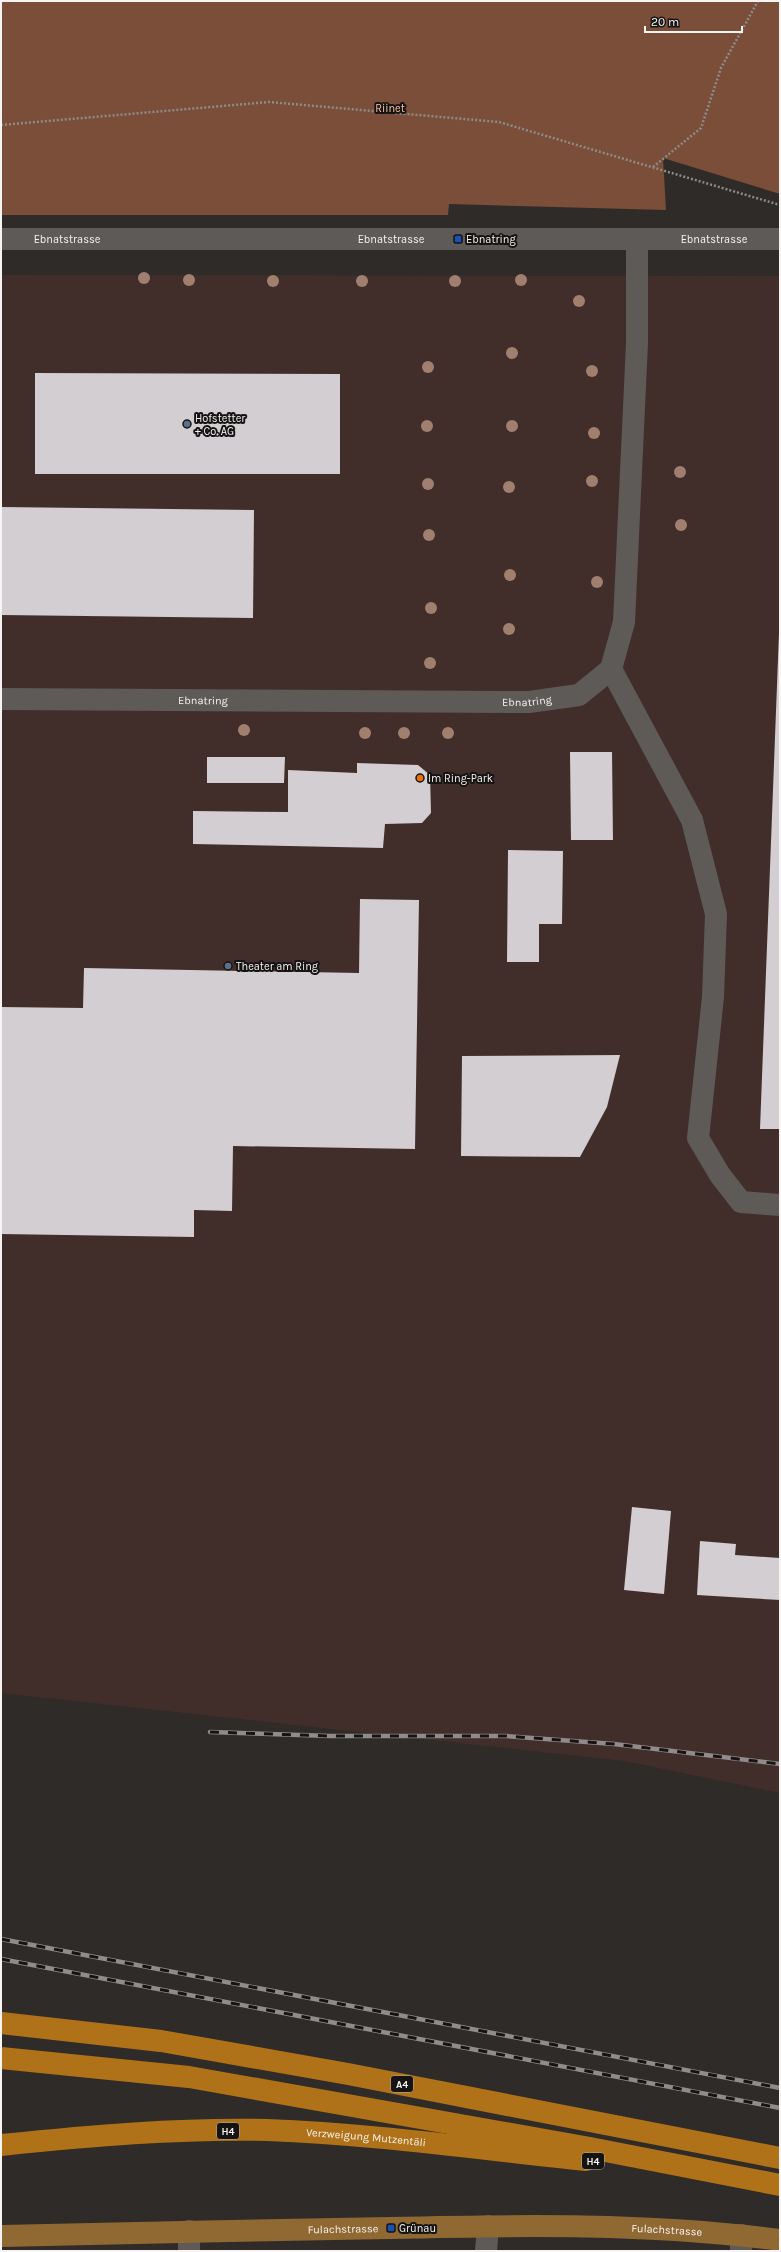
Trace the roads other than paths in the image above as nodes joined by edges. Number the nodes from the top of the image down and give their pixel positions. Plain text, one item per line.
1 (1, 239) edge
2 (637, 239) junction
3 (780, 239) edge
4 (611, 669) junction
5 (1, 699) edge
6 (780, 1205) edge
7 (1, 2016) edge
8 (12, 2024) edge
9 (1, 2058) edge
10 (1, 2145) edge
11 (780, 2158) edge
12 (731, 2175) junction
13 (780, 2185) edge
14 (488, 2226) junction
15 (1, 2236) edge
16 (780, 2240) edge
17 (189, 2241) edge
18 (741, 2243) edge
19 (486, 2251) edge

1 - 2 street, Ebnatstrasse
2 - 3 street, Ebnatstrasse
2 - 4 street
4 - 5 street, Ebnatring
4 - 6 street
7 - 8 highway
8 - 11 highway, A4
9 - 12 highway
10 - 12 highway, Verzweigung Mutzentäli / H4
12 - 13 highway
14 - 17 main road, Fulachstrasse
14 - 18 main road, Fulachstrasse
14 - 19 street
15 - 17 main road, Fulachstrasse
16 - 18 main road, Fulachstrasse

